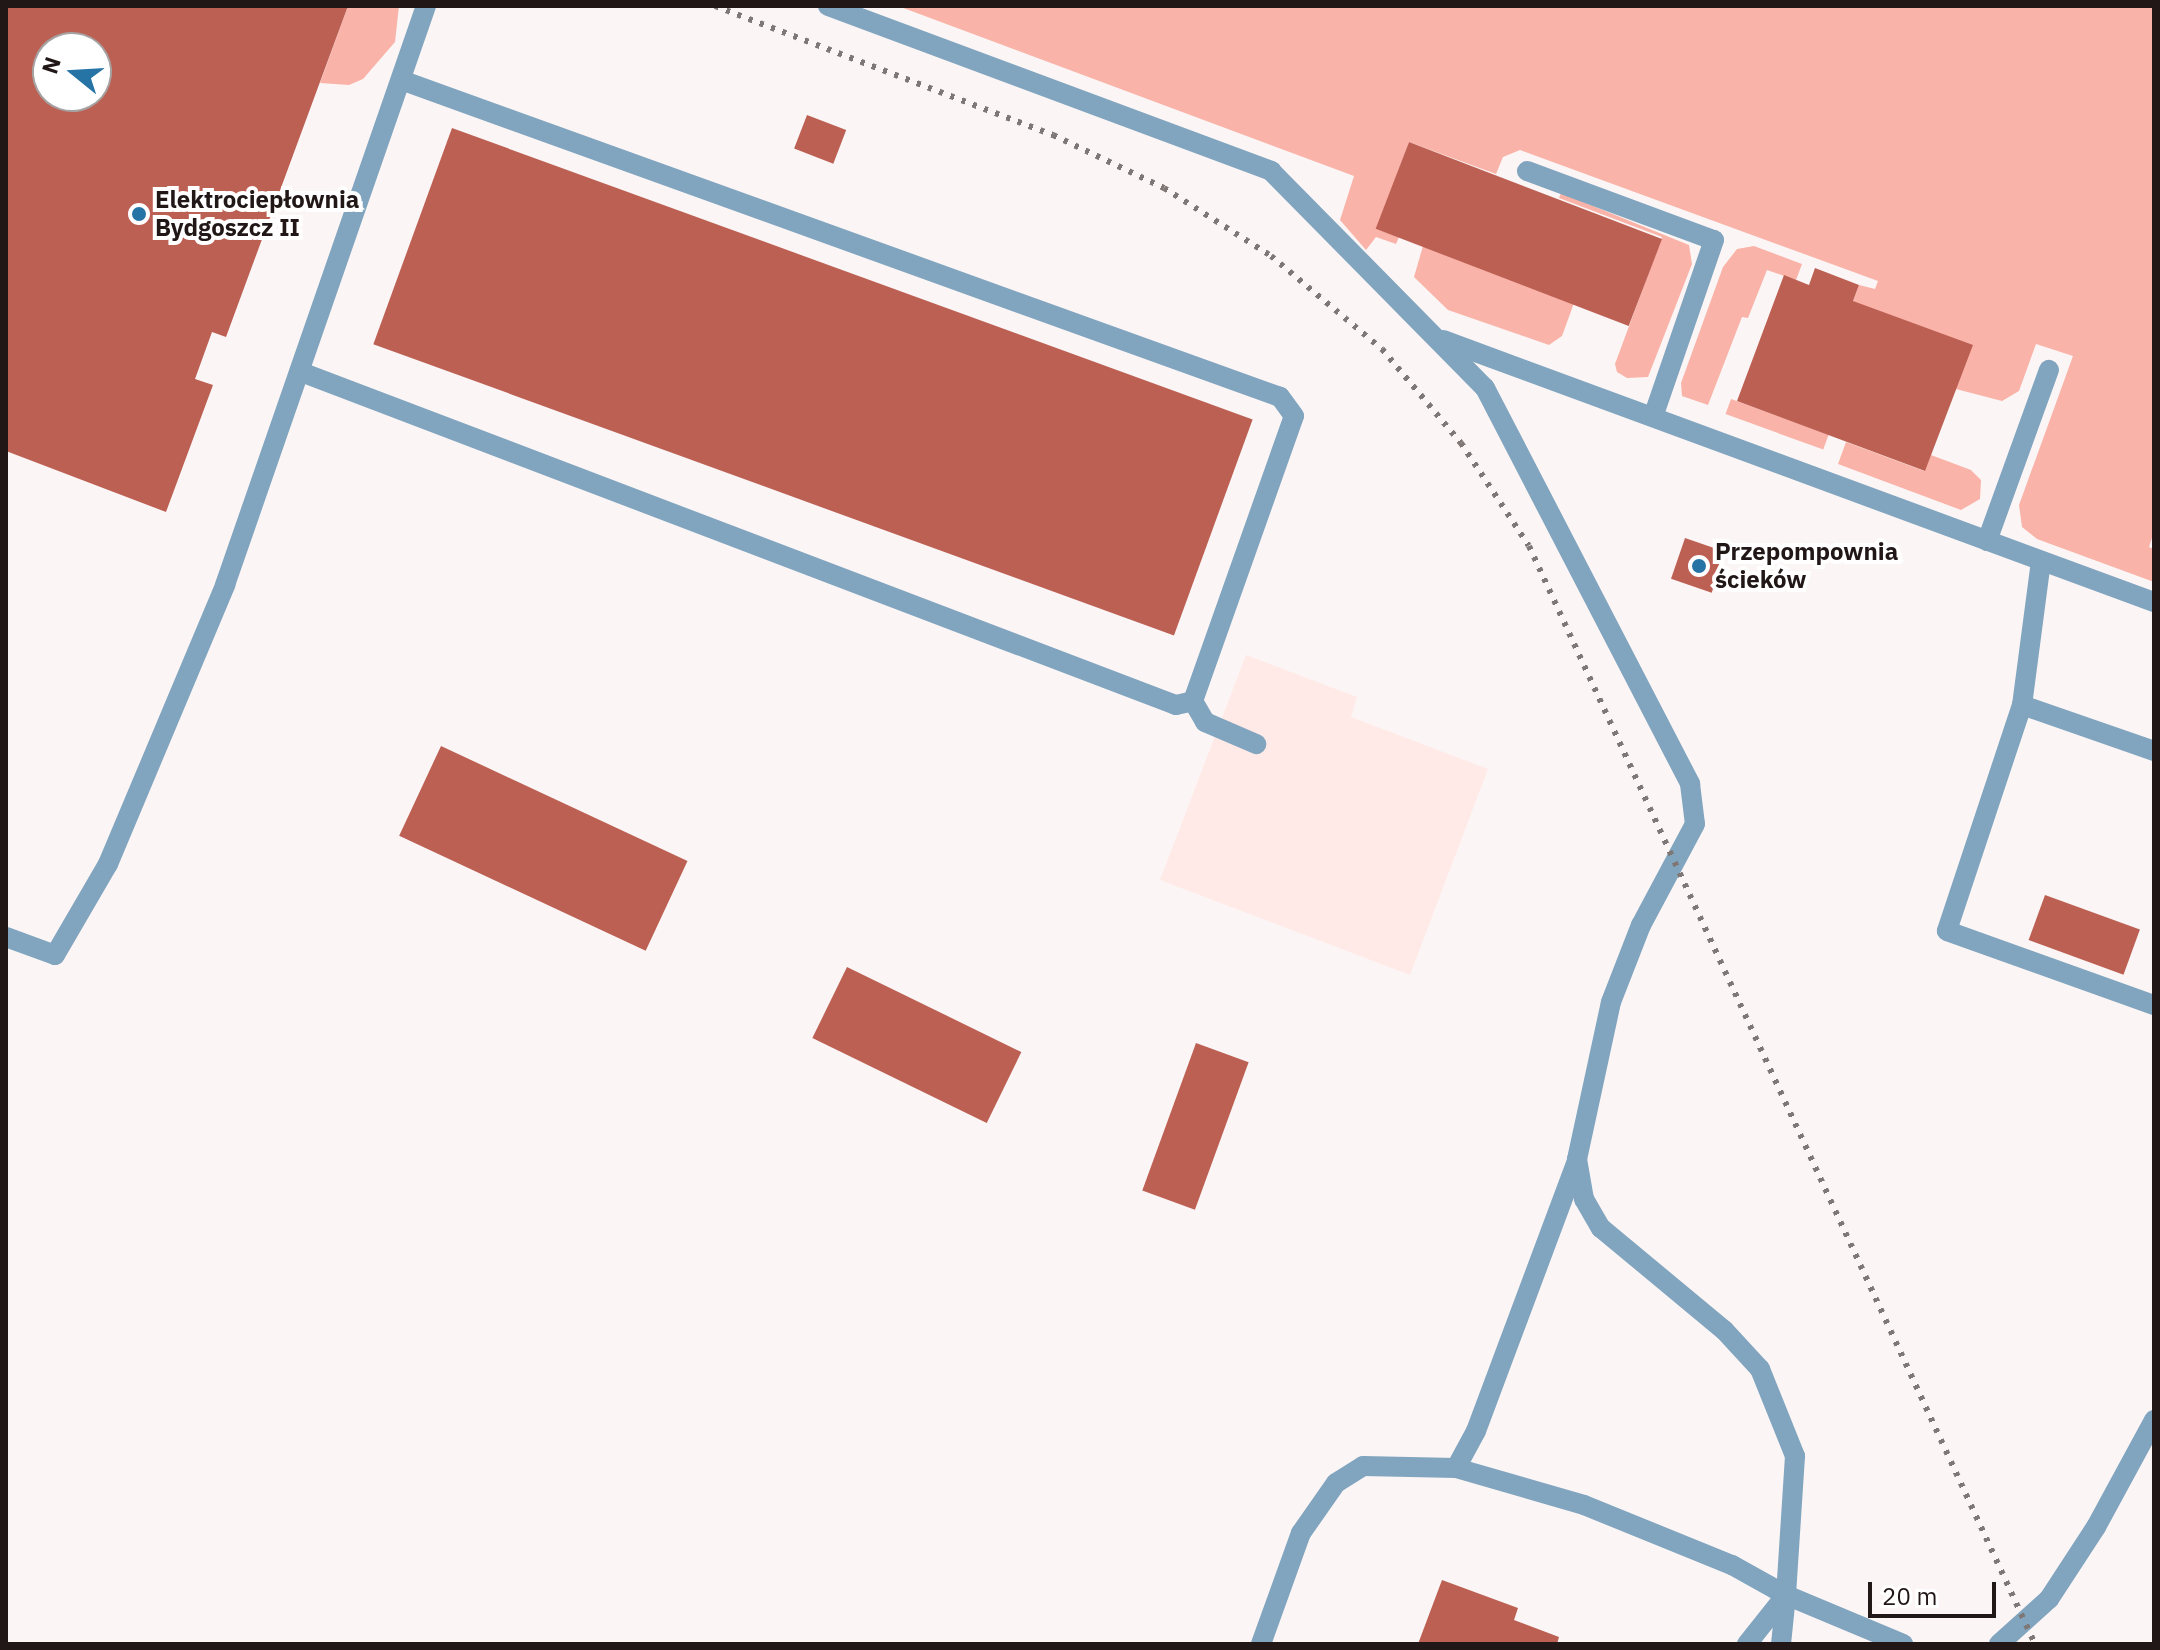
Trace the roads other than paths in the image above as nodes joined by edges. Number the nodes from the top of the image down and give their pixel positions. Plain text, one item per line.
1 (426, 6) edge
2 (828, 6) edge
3 (401, 80) junction
4 (1527, 171) dead end
5 (1435, 337) junction
6 (2049, 370) dead end
7 (301, 372) junction
8 (1653, 417) junction
9 (1987, 541) junction
10 (2041, 561) junction
11 (2154, 602) edge
12 (1193, 701) junction
13 (2022, 705) junction
14 (1256, 744) dead end
15 (2154, 751) edge
16 (6, 937) edge
17 (2154, 1005) edge
18 (1577, 1159) junction
19 (2154, 1420) edge
20 (1456, 1468) junction
21 (1786, 1595) junction
22 (1261, 1644) edge
23 (1747, 1644) edge
24 (1781, 1644) edge
25 (1903, 1644) edge
26 (1999, 1644) edge

1 - 3 lane
2 - 5 lane
3 - 7 lane
3 - 12 lane
4 - 8 lane
5 - 8 lane
5 - 18 lane
6 - 9 lane
7 - 12 lane
7 - 16 lane
8 - 9 lane
9 - 10 lane
10 - 11 lane
10 - 13 lane
12 - 14 lane
13 - 15 lane
13 - 17 lane
18 - 20 lane
18 - 21 lane
19 - 26 lane
20 - 21 lane
20 - 22 lane
21 - 23 lane
21 - 24 lane
21 - 25 lane

